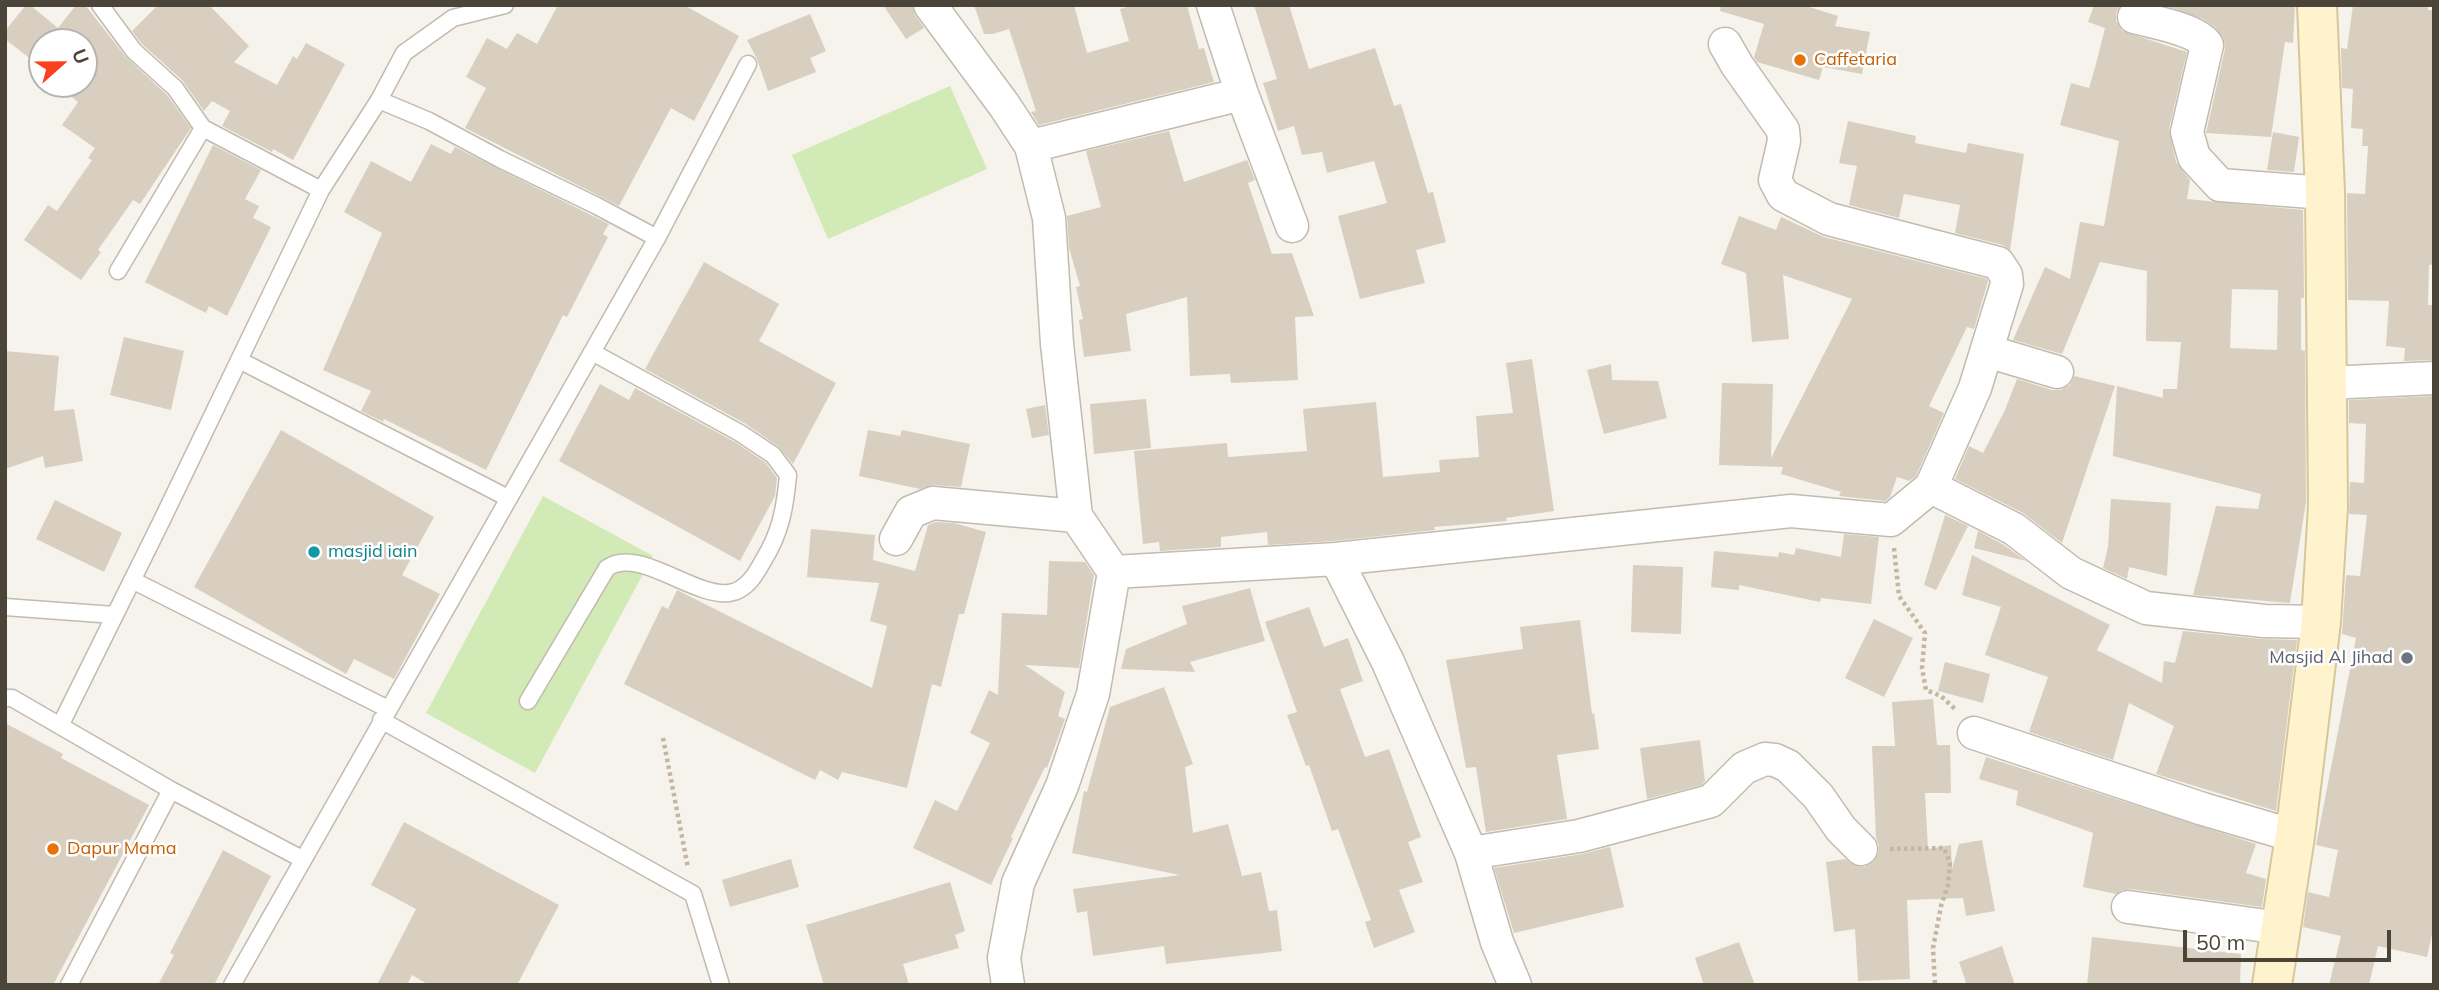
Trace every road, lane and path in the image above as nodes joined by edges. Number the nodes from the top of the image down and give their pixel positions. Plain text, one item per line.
1 (100, 5) edge
2 (505, 5) edge
3 (930, 5) edge
4 (1213, 5) edge
5 (2317, 5) edge
6 (2134, 16) dead end
7 (1725, 44) dead end
8 (748, 64) dead end
9 (1242, 94) junction
10 (379, 100) junction
11 (203, 128) junction
12 (1031, 146) junction
13 (321, 190) junction
14 (2325, 193) junction
15 (1292, 226) dead end
16 (657, 238) junction
17 (118, 271) dead end
18 (1987, 351) junction
19 (592, 352) junction
20 (239, 360) junction
21 (2057, 372) dead end
22 (2434, 378) edge
23 (2327, 383) junction
24 (1931, 487) junction
25 (508, 498) junction
26 (1076, 516) junction
27 (1891, 520) junction
28 (895, 539) dead end
29 (1336, 559) junction
30 (1114, 572) junction
31 (132, 580) junction
32 (5, 607) edge
33 (114, 615) junction
34 (2321, 622) junction
35 (5, 698) edge
36 (528, 701) dead end
37 (385, 714) junction
38 (60, 726) junction
39 (1974, 733) joint
40 (663, 738) dead end
41 (171, 790) junction
42 (2295, 836) junction
43 (1861, 849) joint
44 (1471, 853) junction
45 (302, 859) junction
46 (693, 894) junction
47 (2129, 907) dead end
48 (2281, 928) junction
49 (69, 985) edge
50 (232, 985) edge
51 (721, 985) edge
52 (1009, 985) edge
53 (1515, 985) edge
54 (1935, 985) edge
55 (2272, 985) edge

1 - 11 lane
2 - 10 lane
3 - 12 street
4 - 9 street
5 - 14 street
6 - 14 street
7 - 18 street
8 - 16 lane
9 - 12 street
9 - 15 street
10 - 13 lane
10 - 16 lane
11 - 13 lane
11 - 17 lane
12 - 26 street
13 - 20 lane
14 - 23 street
16 - 19 lane
18 - 21 street
18 - 24 street
19 - 25 lane
19 - 36 lane
20 - 25 lane
20 - 31 lane
22 - 23 street
23 - 34 street
24 - 27 street
24 - 34 street
25 - 37 lane
26 - 28 street
26 - 30 street
27 - 29 street
27 - 39 path
29 - 30 street
29 - 44 street
30 - 52 street
31 - 33 lane
31 - 37 lane
32 - 33 lane
33 - 38 lane
34 - 42 street
35 - 38 lane
37 - 45 lane
37 - 46 lane
38 - 41 lane
39 - 42 street
40 - 46 path
41 - 45 lane
41 - 49 lane
42 - 48 street
43 - 44 street
43 - 54 path
44 - 53 street
45 - 50 lane
46 - 51 lane
47 - 48 street
48 - 55 street

